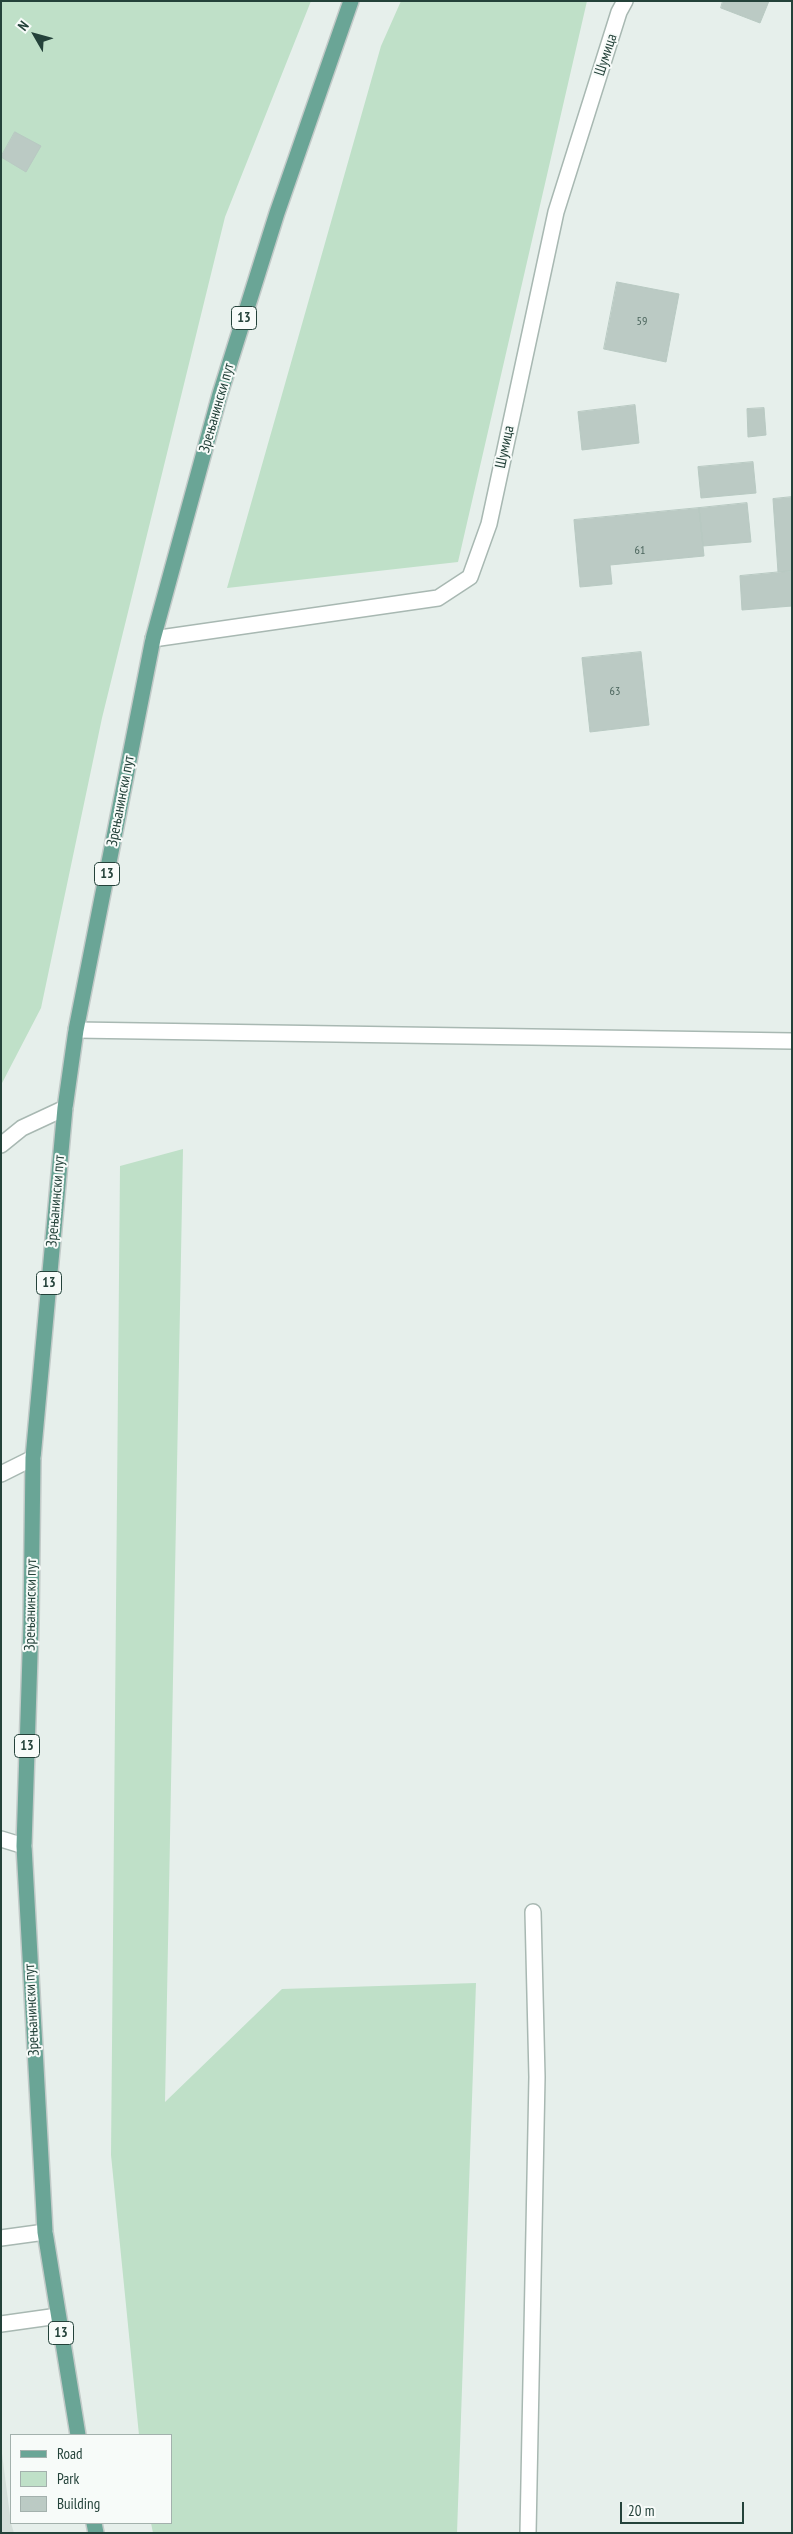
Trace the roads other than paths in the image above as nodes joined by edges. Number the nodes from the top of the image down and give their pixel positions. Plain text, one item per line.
1 (351, 1) edge
2 (625, 1) edge
3 (153, 639) junction
4 (76, 1030) junction
5 (792, 1041) edge
6 (65, 1108) junction
7 (1, 1145) edge
8 (33, 1458) junction
9 (1, 1474) edge
10 (1, 1839) edge
11 (24, 1846) junction
12 (533, 1912) dead end
13 (45, 2232) junction
14 (1, 2238) edge
15 (58, 2316) junction
16 (1, 2324) edge
17 (78, 2434) edge
18 (528, 2533) edge

1 - 3 main road, Зрењанински пут / 13
2 - 3 street, Шумица
3 - 4 main road, Зрењанински пут / 13
4 - 5 street
4 - 6 main road, Зрењанински пут / 13
6 - 7 street
6 - 8 main road, Зрењанински пут / 13
8 - 9 street
8 - 11 main road, Зрењанински пут / 13
10 - 11 street
11 - 13 main road, Зрењанински пут / 13
12 - 18 street
13 - 14 street
13 - 15 main road, Зрењанински пут / 13
15 - 16 street
15 - 17 main road, Зрењанински пут / 13

